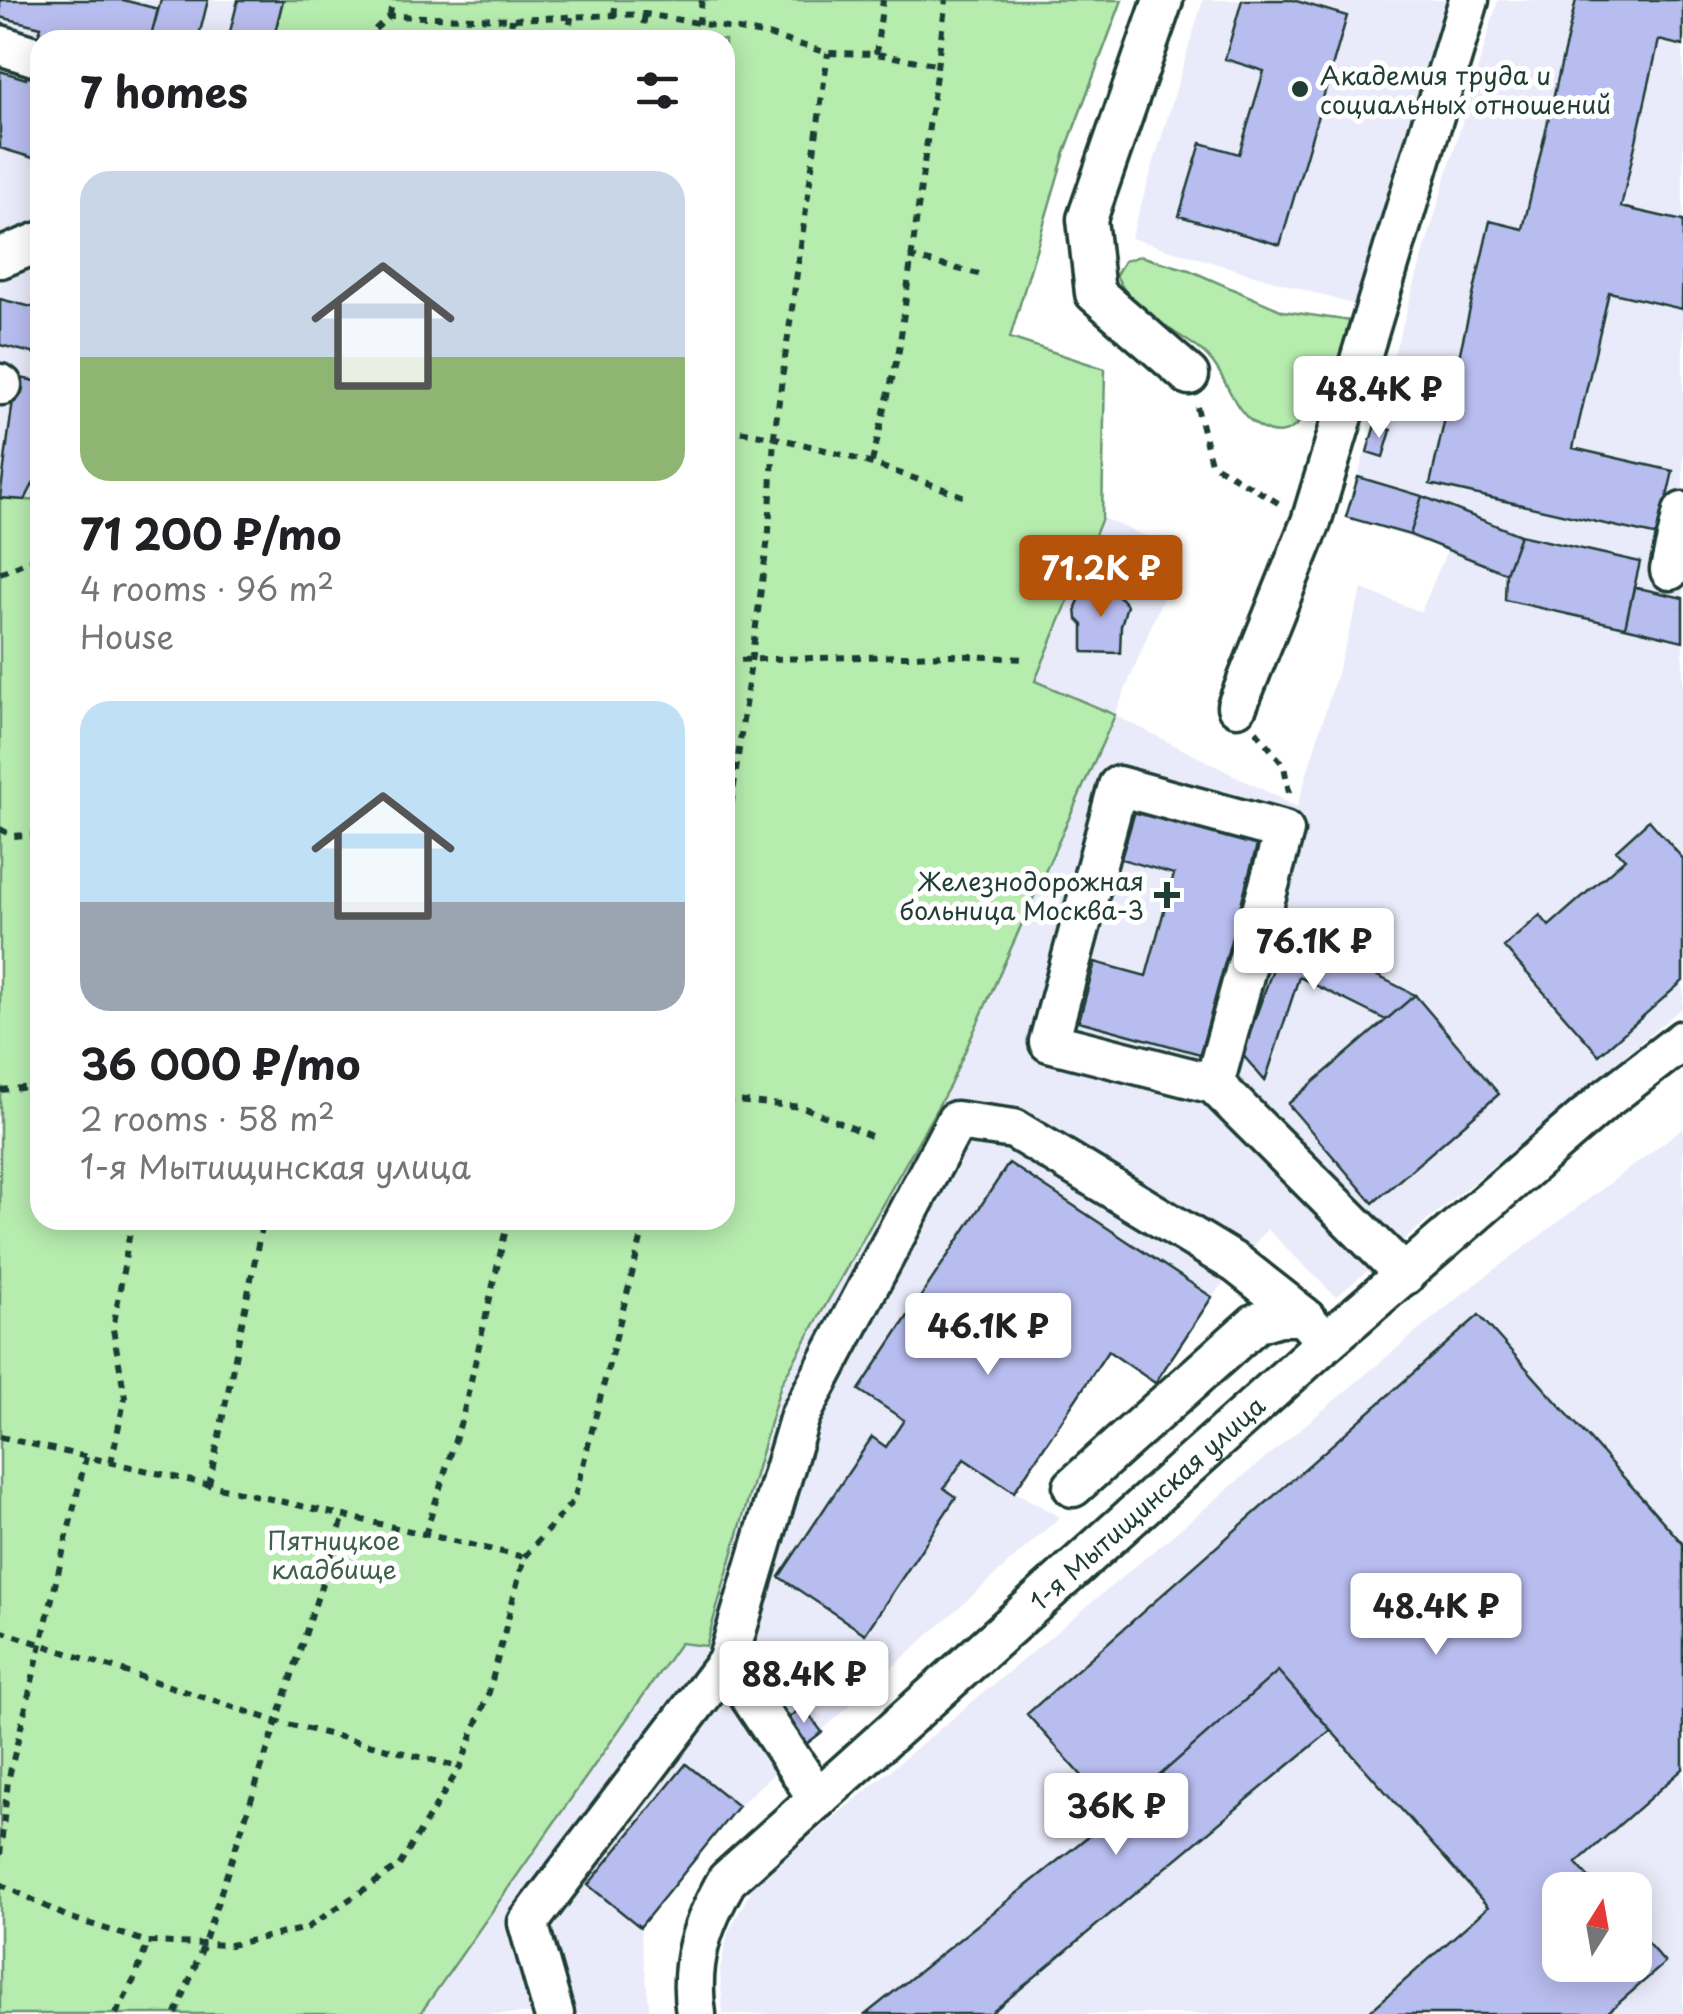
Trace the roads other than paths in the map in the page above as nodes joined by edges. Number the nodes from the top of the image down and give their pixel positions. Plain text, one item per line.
1 (1163, 0) edge
2 (1469, 0) edge
3 (0, 45) edge
4 (30, 55) edge
5 (30, 246) edge
6 (0, 258) edge
7 (1188, 375) road end
8 (1683, 512) edge
9 (1670, 570) dead end
10 (1237, 706) road end
11 (1683, 1040) edge
12 (1214, 1084) junction
13 (1406, 1275) junction
14 (1315, 1329) junction
15 (1073, 1487) dead end
16 (727, 1662) junction
17 (818, 1799) junction
18 (554, 2014) edge
19 (696, 2014) edge

1 - 7 street
2 - 10 street
3 - 4 street
5 - 6 street
8 - 9 street
11 - 13 street, 1-я Мытищинская улица
12 - 12 street
12 - 13 street
13 - 14 street, 1-я Мытищинская улица
14 - 15 street
14 - 16 street
14 - 17 street, 1-я Мытищинская улица
16 - 17 street
16 - 18 street
17 - 19 street, 1-я Мытищинская улица

